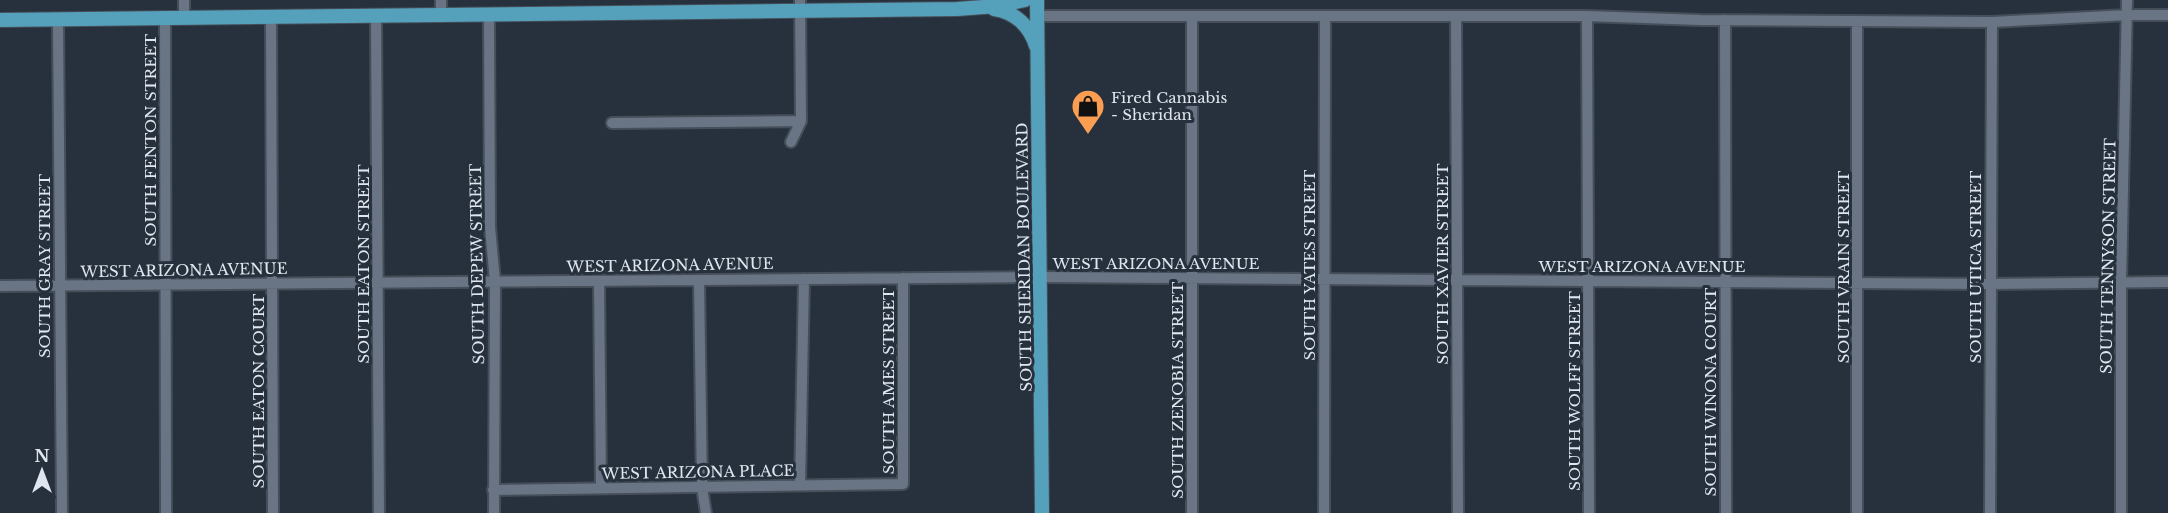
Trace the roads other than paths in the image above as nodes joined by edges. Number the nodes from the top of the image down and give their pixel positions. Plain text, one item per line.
1 (184, 0) edge
2 (441, 0) edge
3 (1024, 0) edge
4 (1037, 0) edge
5 (2127, 0) edge
6 (800, 6) edge
7 (986, 8) junction
8 (489, 14) junction
9 (376, 15) junction
10 (441, 15) junction
11 (2127, 15) junction
12 (2168, 15) edge
13 (1037, 16) junction
14 (1192, 16) junction
15 (1325, 16) junction
16 (1456, 16) junction
17 (1587, 16) junction
18 (271, 17) junction
19 (165, 18) junction
20 (184, 18) junction
21 (58, 19) junction
22 (0, 20) edge
23 (1725, 20) junction
24 (1857, 21) junction
25 (1992, 22) junction
26 (1038, 52) junction
27 (801, 121) junction
28 (612, 123) dead end
29 (791, 142) dead end
30 (1041, 277) junction
31 (903, 278) junction
32 (1192, 278) junction
33 (804, 279) junction
34 (1324, 279) junction
35 (699, 280) junction
36 (599, 281) junction
37 (1457, 281) junction
38 (1589, 281) junction
39 (495, 282) junction
40 (1725, 282) junction
41 (2121, 282) junction
42 (2168, 282) edge
43 (379, 283) junction
44 (1858, 283) junction
45 (272, 284) junction
46 (1990, 284) junction
47 (166, 285) junction
48 (0, 286) edge
49 (59, 286) junction
50 (903, 484) joint
51 (800, 485) junction
52 (601, 488) junction
53 (702, 488) junction
54 (493, 490) junction
55 (62, 513) edge
56 (166, 513) edge
57 (273, 513) edge
58 (379, 513) edge
59 (494, 513) edge
60 (706, 513) edge
61 (1042, 513) edge
62 (1192, 513) edge
63 (1324, 513) edge
64 (1458, 513) edge
65 (1588, 513) edge
66 (1726, 513) edge
67 (1857, 513) edge
68 (1990, 513) edge
69 (2121, 513) edge

1 - 20 street
2 - 10 street
3 - 7 main road
4 - 13 main road, SOUTH SHERIDAN BOULEVARD
5 - 11 street, SOUTH TENNYSON STREET
6 - 7 main road
6 - 8 main road
6 - 27 street
7 - 26 main road
8 - 10 main road
8 - 39 street, SOUTH DEPEW STREET
9 - 10 main road
9 - 18 main road
9 - 43 street, SOUTH EATON STREET
11 - 12 street
11 - 25 street
11 - 41 street, SOUTH TENNYSON STREET
13 - 14 street
13 - 26 main road, SOUTH SHERIDAN BOULEVARD
14 - 15 street
14 - 32 street, SOUTH ZENOBIA STREET
15 - 16 street
15 - 34 street, SOUTH YATES STREET
16 - 17 street
16 - 37 street, SOUTH XAVIER STREET
17 - 23 street
17 - 38 street, SOUTH WOLFF STREET
18 - 20 main road
18 - 45 street, SOUTH EATON COURT
19 - 20 main road
19 - 21 main road
19 - 47 street, SOUTH FENTON STREET
21 - 22 main road
21 - 49 street, SOUTH GRAY STREET
23 - 24 street
23 - 40 street, SOUTH WINONA COURT
24 - 25 street
24 - 44 street, SOUTH VRAIN STREET
25 - 46 street, SOUTH UTICA STREET
26 - 30 main road, SOUTH SHERIDAN BOULEVARD
27 - 28 street
27 - 29 street
30 - 31 street, WEST ARIZONA AVENUE
30 - 32 street, WEST ARIZONA AVENUE
30 - 61 main road, SOUTH SHERIDAN BOULEVARD
31 - 33 street, WEST ARIZONA AVENUE
31 - 50 street, SOUTH AMES STREET
32 - 34 street, WEST ARIZONA AVENUE
32 - 62 street, SOUTH ZENOBIA STREET
33 - 35 street, WEST ARIZONA AVENUE
33 - 51 street
34 - 37 street, WEST ARIZONA AVENUE
34 - 63 street, SOUTH YATES STREET
35 - 36 street, WEST ARIZONA AVENUE
35 - 53 street
36 - 39 street, WEST ARIZONA AVENUE
36 - 52 street
37 - 38 street, WEST ARIZONA AVENUE
37 - 64 street, SOUTH XAVIER STREET
38 - 40 street, WEST ARIZONA AVENUE
38 - 65 street, SOUTH WOLFF STREET
39 - 43 street, WEST ARIZONA AVENUE
39 - 54 street, SOUTH DEPEW STREET
40 - 44 street, WEST ARIZONA AVENUE
40 - 66 street, SOUTH WINONA COURT
41 - 42 street, WEST ARIZONA AVENUE
41 - 46 street, WEST ARIZONA AVENUE
41 - 69 street, SOUTH TENNYSON STREET
43 - 45 street, WEST ARIZONA AVENUE
43 - 58 street, SOUTH EATON STREET
44 - 46 street, WEST ARIZONA AVENUE
44 - 67 street, SOUTH VRAIN STREET
45 - 47 street, WEST ARIZONA AVENUE
45 - 57 street, SOUTH EATON COURT
46 - 68 street, SOUTH UTICA STREET
47 - 49 street, WEST ARIZONA AVENUE
47 - 56 street, SOUTH FENTON STREET
48 - 49 street, WEST ARIZONA AVENUE
49 - 55 street, SOUTH GRAY STREET
50 - 51 street, WEST ARIZONA PLACE
51 - 53 street, WEST ARIZONA PLACE
52 - 53 street, WEST ARIZONA PLACE
52 - 54 street, WEST ARIZONA PLACE
53 - 60 street
54 - 59 street, SOUTH DEPEW STREET

